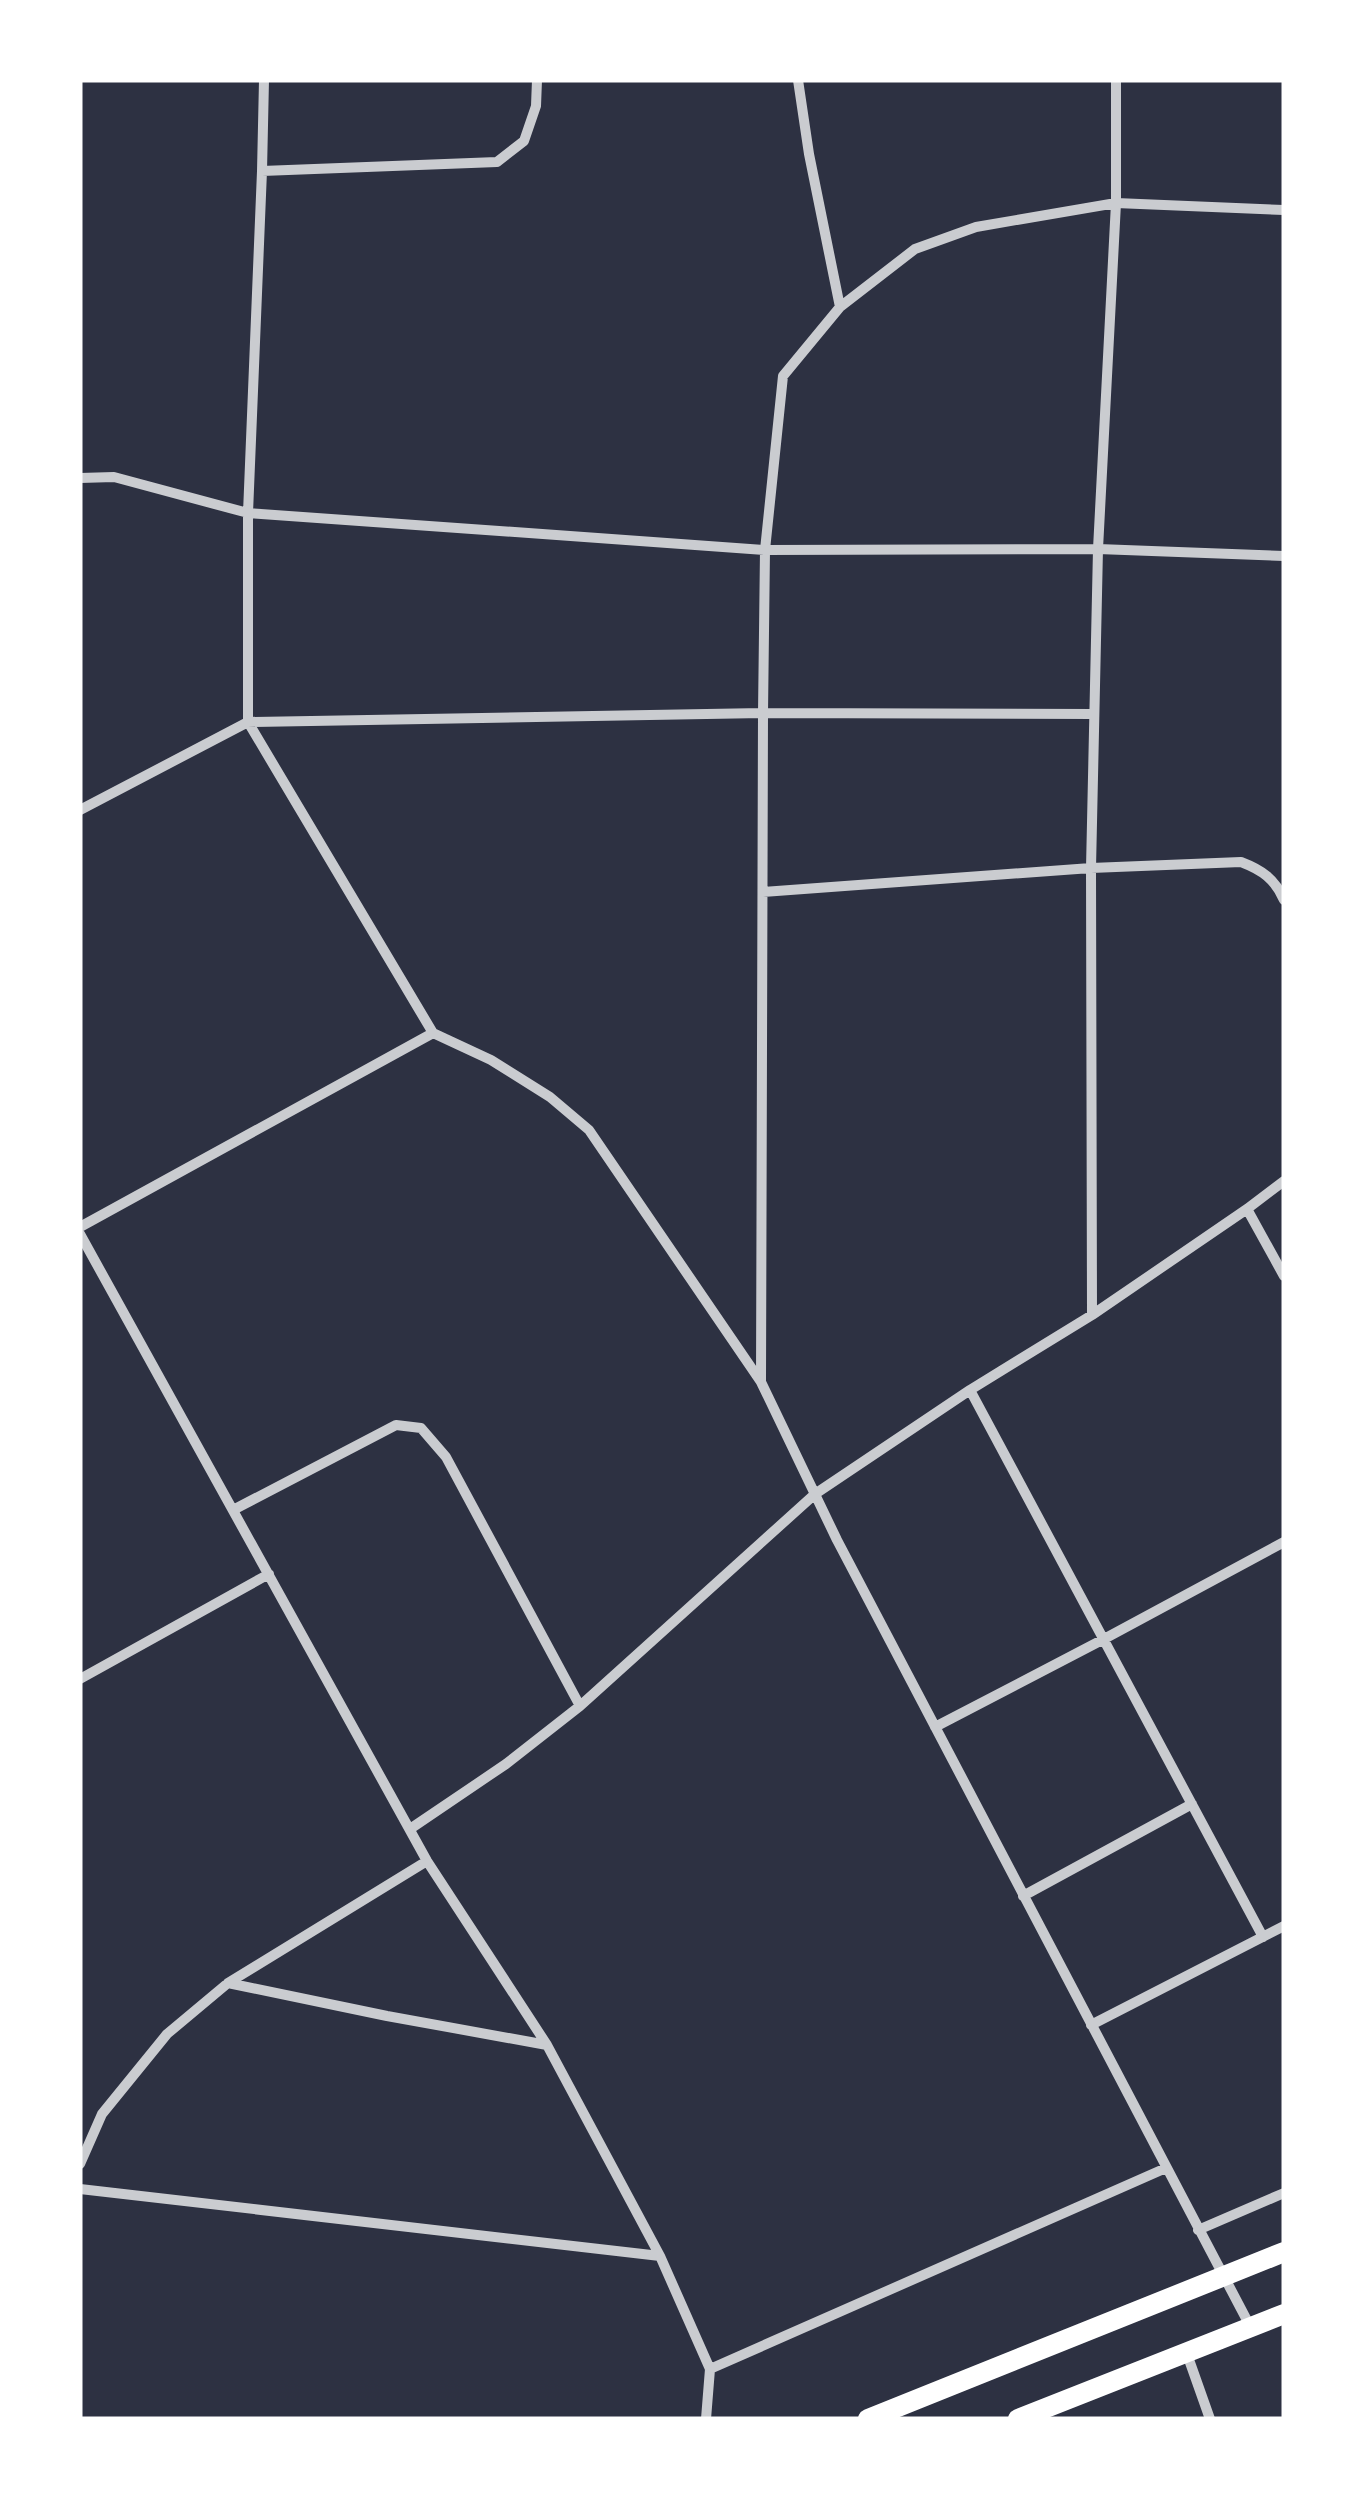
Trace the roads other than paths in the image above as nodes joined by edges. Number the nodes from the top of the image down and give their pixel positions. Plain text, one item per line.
1 (264, 80) edge
2 (538, 80) edge
3 (798, 80) edge
4 (1116, 80) edge
5 (262, 171) junction
6 (1116, 203) junction
7 (1284, 210) edge
8 (840, 308) junction
9 (80, 478) edge
10 (248, 513) junction
11 (1098, 549) junction
12 (766, 550) junction
13 (1284, 556) edge
14 (763, 713) junction
15 (1094, 714) junction
16 (248, 722) junction
17 (80, 810) edge
18 (1091, 868) junction
19 (763, 892) junction
20 (1284, 900) edge
21 (433, 1033) junction
22 (1284, 1181) edge
23 (1247, 1209) junction
24 (80, 1231) edge
25 (1284, 1276) edge
26 (1092, 1315) junction
27 (761, 1382) junction
28 (970, 1390) junction
29 (815, 1494) junction
30 (233, 1510) junction
31 (1284, 1542) edge
32 (268, 1574) junction
33 (1104, 1640) junction
34 (80, 1679) edge
35 (580, 1706) junction
36 (935, 1727) junction
37 (1192, 1804) junction
38 (410, 1830) junction
39 (428, 1861) junction
40 (1023, 1896) junction
41 (1284, 1926) edge
42 (1263, 1937) junction
43 (228, 1983) junction
44 (1091, 2025) junction
45 (547, 2046) junction
46 (80, 2164) edge
47 (1166, 2168) junction
48 (80, 2189) edge
49 (1284, 2193) edge
50 (1198, 2230) junction
51 (1284, 2252) edge
52 (660, 2256) junction
53 (1223, 2277) junction
54 (1284, 2314) edge
55 (1250, 2326) junction
56 (1187, 2354) junction
57 (710, 2369) junction
58 (706, 2419) edge
59 (868, 2419) edge
60 (1018, 2419) edge
61 (1210, 2419) edge

1 - 5 street
2 - 5 street
3 - 8 street
4 - 6 street
5 - 10 street
6 - 7 street
6 - 8 street
6 - 11 street
8 - 12 street
9 - 10 street
10 - 12 street
10 - 16 street
11 - 12 street
11 - 13 street
11 - 15 street
12 - 14 street
14 - 15 street
14 - 16 street
14 - 19 street
15 - 18 street
16 - 17 street
16 - 21 street
18 - 19 street
18 - 20 street
18 - 26 street
19 - 27 street
21 - 24 street
21 - 27 street
22 - 23 street
23 - 25 street
23 - 26 street
24 - 30 street
26 - 28 street
27 - 29 street
28 - 29 street
28 - 33 street
29 - 35 street
29 - 36 street
30 - 32 street
30 - 35 street
31 - 33 street
32 - 34 street
32 - 38 street
33 - 36 street
33 - 37 street
35 - 38 street
36 - 40 street
37 - 40 street
37 - 42 street
38 - 39 street
39 - 43 street
39 - 45 street
40 - 44 street
41 - 42 street
42 - 44 street
43 - 45 street
43 - 46 street
44 - 47 street
45 - 52 street
47 - 50 street
47 - 57 street
48 - 52 street
49 - 50 street
50 - 53 street
51 - 53 main road
52 - 57 street
53 - 55 street
53 - 59 main road
54 - 55 main road
55 - 56 main road
56 - 60 main road
56 - 61 street
57 - 58 street

